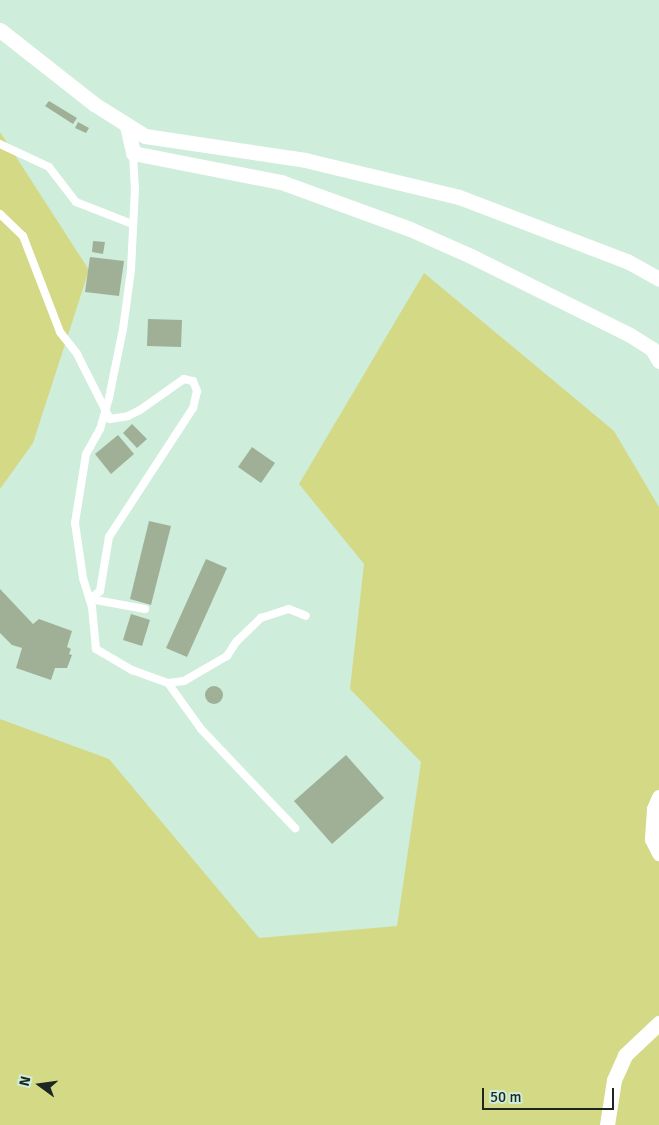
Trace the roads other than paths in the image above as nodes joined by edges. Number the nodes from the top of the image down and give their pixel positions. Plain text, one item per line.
1 (3, 35) edge
2 (127, 126) junction
3 (0, 144) edge
4 (133, 153) junction
5 (0, 214) edge
6 (132, 224) junction
7 (659, 278) edge
8 (659, 361) edge
9 (105, 413) junction
10 (90, 599) junction
11 (145, 609) dead end
12 (306, 616) dead end
13 (168, 683) junction
14 (659, 797) edge
15 (295, 828) dead end
16 (659, 853) edge
17 (659, 1023) edge
18 (607, 1125) edge

1 - 2 street
2 - 4 street
2 - 7 street
3 - 6 lane
4 - 6 lane
4 - 8 street
5 - 9 lane
6 - 9 lane
9 - 10 lane
9 - 10 lane
10 - 11 lane
10 - 13 lane
12 - 13 lane
13 - 15 lane
14 - 16 street
17 - 18 street

